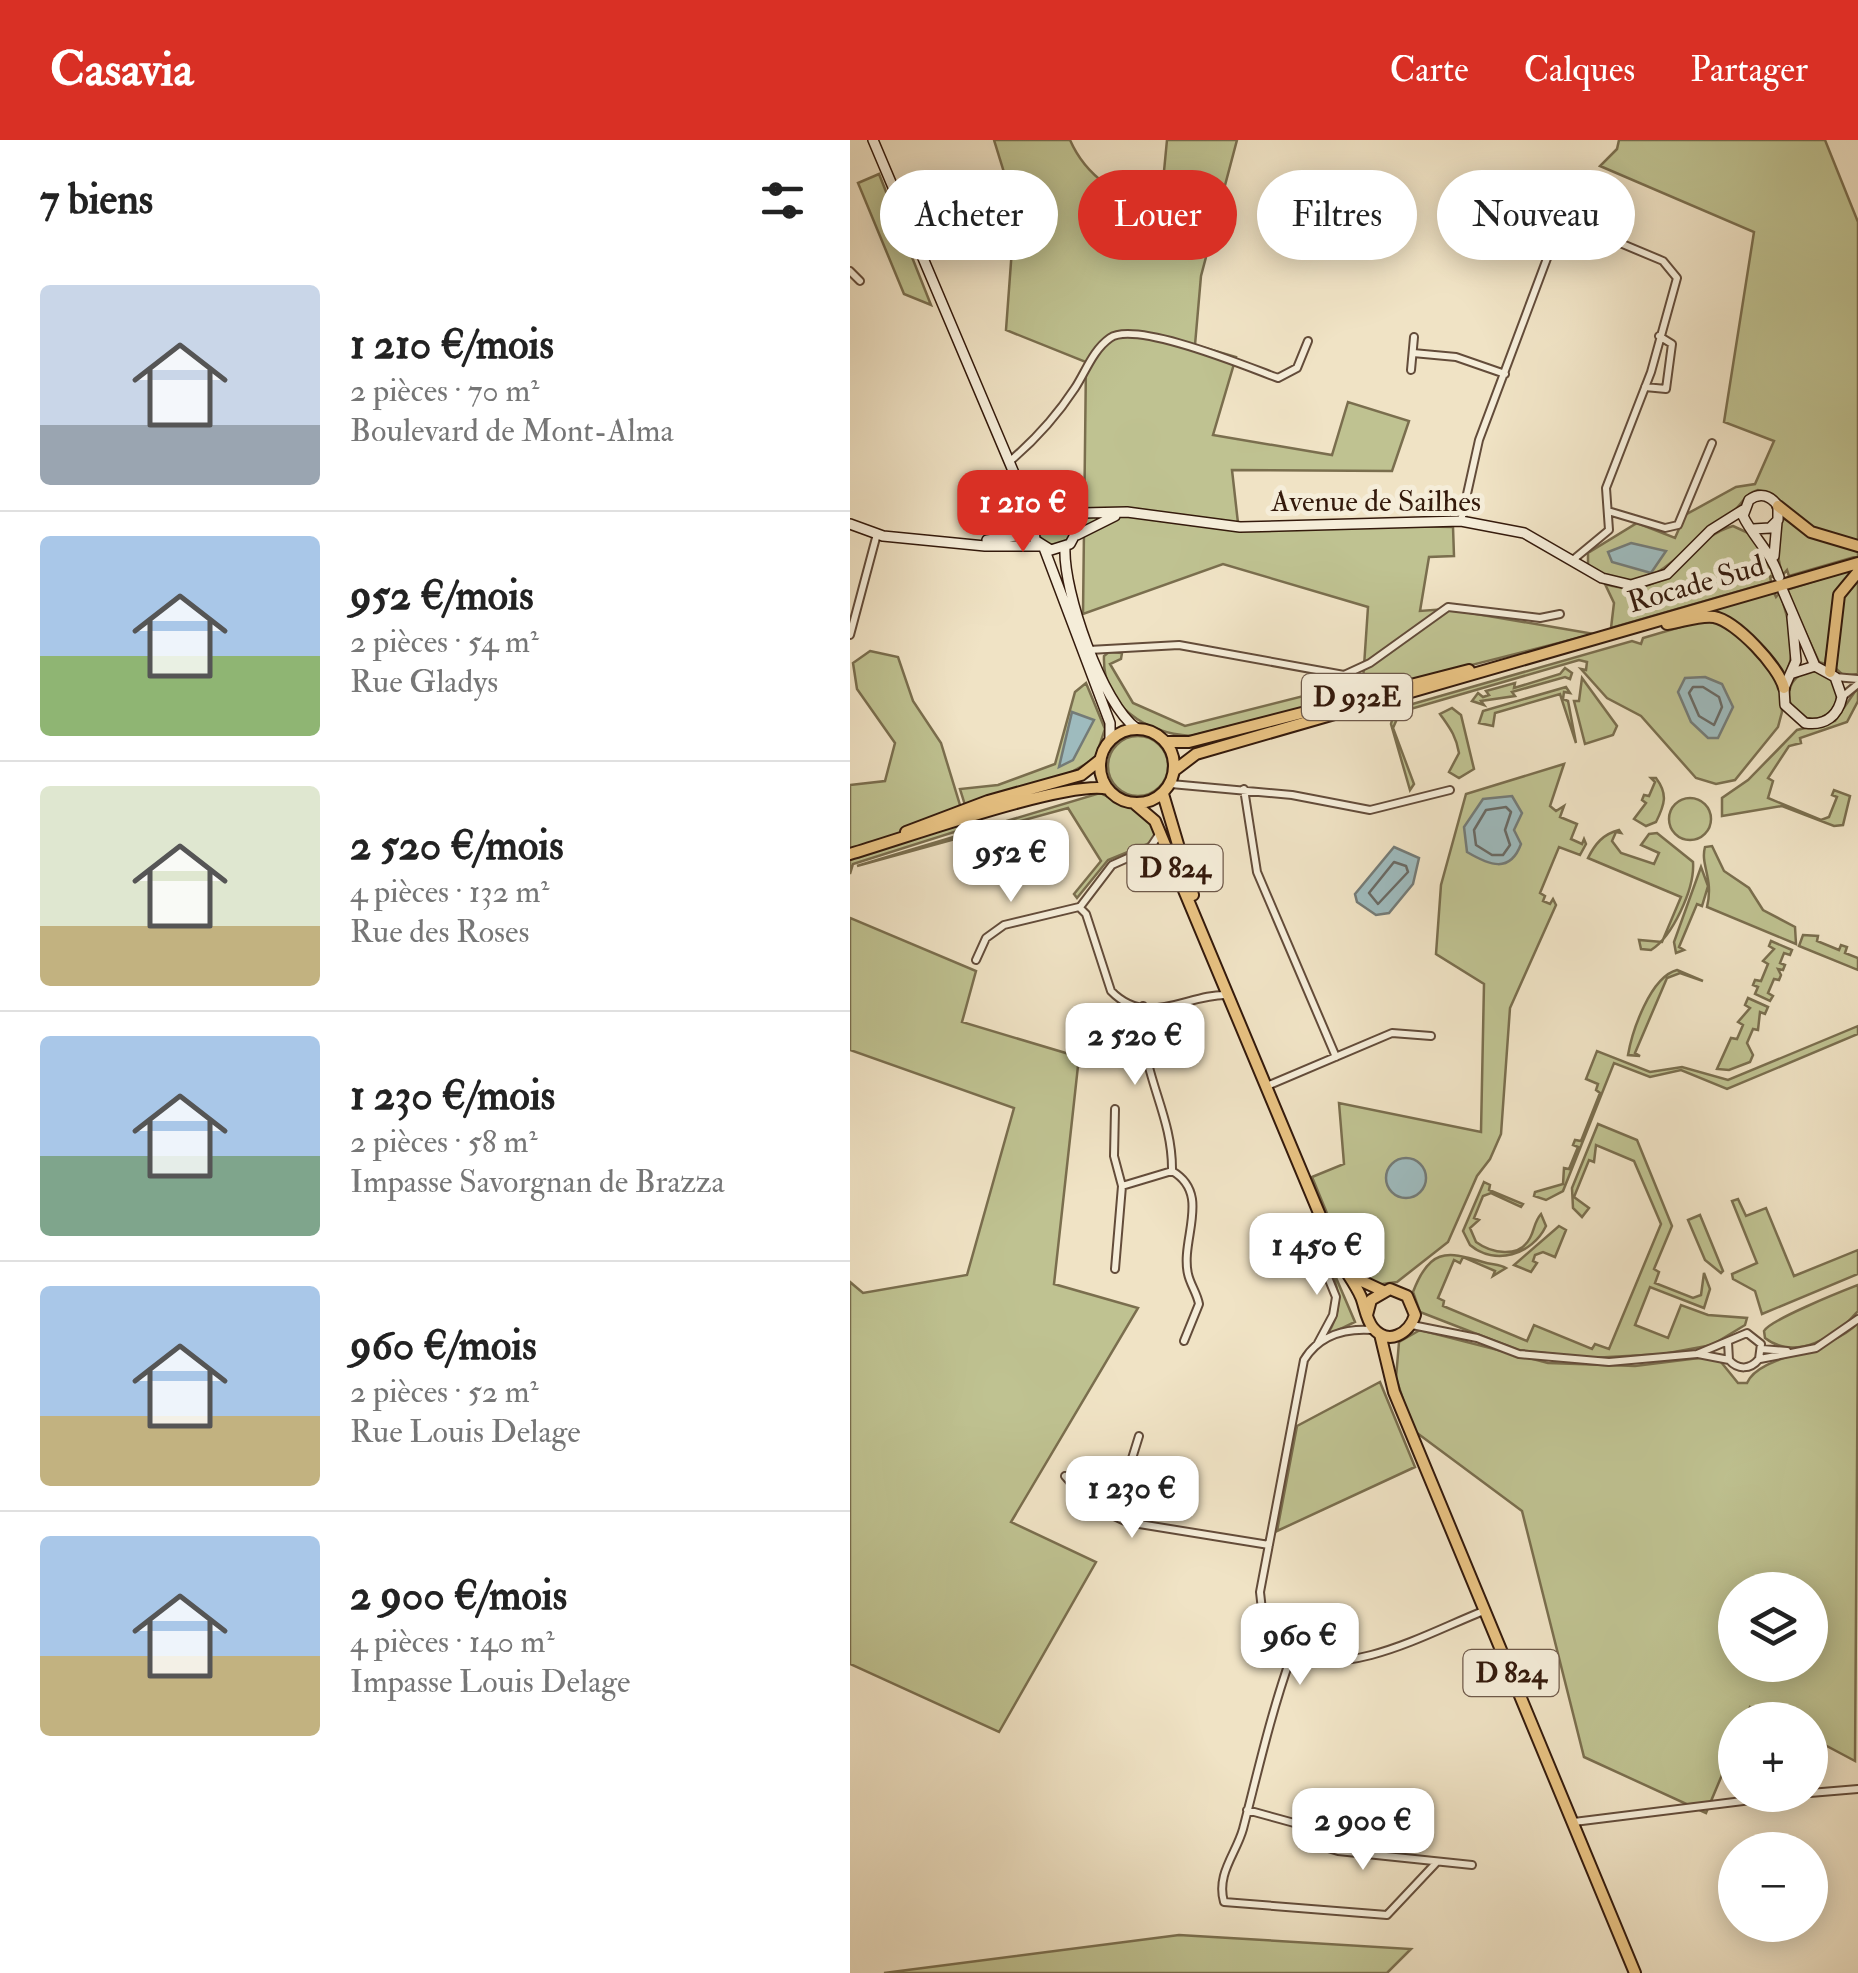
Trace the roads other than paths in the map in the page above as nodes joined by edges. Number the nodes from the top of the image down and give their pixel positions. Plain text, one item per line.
1 (872, 140) edge
2 (1635, 250) edge
3 (1548, 260) edge
4 (850, 272) edge
5 (860, 280) dead end
6 (1659, 336) junction
7 (1414, 337) dead end
8 (1308, 341) dead end
9 (1412, 353) junction
10 (1411, 370) dead end
11 (1505, 374) junction
12 (1645, 387) junction
13 (1712, 443) dead end
14 (1007, 463) junction
15 (1049, 504) junction
16 (1778, 506) junction
17 (1744, 510) junction
18 (1072, 511) junction
19 (1608, 511) junction
20 (1127, 512) junction
21 (1778, 520) junction
22 (1032, 521) junction
23 (1460, 521) junction
24 (850, 524) edge
25 (1751, 527) junction
26 (1711, 530) junction
27 (877, 534) junction
28 (1077, 535) junction
29 (965, 543) junction
30 (1858, 546) edge
31 (1043, 547) junction
32 (1066, 548) junction
33 (1574, 559) junction
34 (1858, 563) edge
35 (1858, 572) edge
36 (1783, 591) dead end
37 (1560, 614) dead end
38 (1792, 617) junction
39 (852, 619) edge
40 (1632, 628) junction
41 (850, 635) edge
42 (1087, 650) junction
43 (1548, 652) junction
44 (1815, 666) junction
45 (1793, 673) junction
46 (1833, 674) junction
47 (1858, 681) edge
48 (1784, 688) junction
49 (1842, 697) junction
50 (1137, 729) junction
51 (1110, 741) junction
52 (1166, 742) junction
53 (1100, 760) junction
54 (1175, 770) junction
55 (1171, 784) junction
56 (1108, 789) junction
57 (1244, 789) junction
58 (1450, 790) dead end
59 (1163, 794) junction
60 (1135, 804) junction
61 (1160, 832) junction
62 (852, 853) edge
63 (1079, 907) junction
64 (1205, 940) junction
65 (976, 960) dead end
66 (1228, 995) junction
67 (1143, 1006) junction
68 (1431, 1036) dead end
69 (1336, 1057) junction
70 (1267, 1086) junction
71 (1115, 1109) dead end
72 (1172, 1171) junction
73 (1122, 1186) junction
74 (1306, 1239) dead end
75 (1115, 1269) dead end
76 (1348, 1274) junction
77 (1384, 1291) junction
78 (1368, 1315) junction
79 (1858, 1319) edge
80 (1413, 1320) junction
81 (1377, 1332) junction
82 (1401, 1334) junction
83 (1184, 1342) dead end
84 (1728, 1342) junction
85 (1318, 1344) junction
86 (1762, 1349) junction
87 (1799, 1352) junction
88 (1697, 1354) junction
89 (1760, 1359) junction
90 (1728, 1360) junction
91 (1392, 1371) junction
92 (1139, 1436) dead end
93 (1065, 1476) dead end
94 (1114, 1516) junction
95 (1269, 1546) junction
96 (1486, 1610) junction
97 (1291, 1657) junction
98 (1858, 1788) edge
99 (1828, 1791) edge
100 (1718, 1804) edge
101 (1247, 1810) junction
102 (1572, 1823) junction
103 (1436, 1864) junction
104 (1472, 1865) dead end
105 (1634, 1973) edge

1 - 14 street
2 - 6 street
3 - 11 street
4 - 5 street
6 - 12 street
6 - 12 street
7 - 9 street
8 - 14 street
9 - 10 street
9 - 11 street
11 - 23 street
12 - 19 street
13 - 19 street
14 - 15 street
14 - 22 street
15 - 18 street
15 - 22 street
16 - 17 street
16 - 21 street
16 - 30 main road
17 - 25 street
17 - 26 street, Avenue de Sailhes
18 - 20 street, Avenue de Sailhes
18 - 28 street
19 - 33 street
20 - 23 street, Avenue de Sailhes
20 - 28 street
21 - 25 street
21 - 25 street
22 - 29 street
22 - 31 street
23 - 33 street, Avenue de Sailhes
24 - 27 street
25 - 26 street
26 - 33 street, Avenue de Sailhes
27 - 29 street
27 - 39 street
28 - 32 street
29 - 31 street
31 - 32 street
31 - 42 street
32 - 42 street
34 - 40 main road, Rocade Sud / D 932E
35 - 46 main road
36 - 38 street
37 - 42 street
38 - 44 street
38 - 45 street
39 - 41 street
40 - 43 main road, Rocade Sud / D 932E
40 - 48 main road
42 - 50 street
42 - 51 street
43 - 52 main road, Rocade Sud / D 932E
43 - 54 main road, Rocade Sud / D 932E
44 - 45 street
44 - 46 street
45 - 48 street
46 - 47 street
46 - 49 street
47 - 49 street
48 - 49 street
50 - 51 main road
50 - 52 main road
51 - 53 main road
52 - 54 main road
53 - 56 main road
53 - 62 main road
54 - 55 main road
55 - 57 street
55 - 59 main road
56 - 60 main road
56 - 62 main road
57 - 58 street
57 - 69 street
59 - 60 main road
59 - 64 main road, D 824
60 - 61 main road, D 824
61 - 63 street
61 - 64 main road, D 824
63 - 65 street
63 - 67 street
64 - 66 main road, D 824
66 - 67 street
66 - 70 main road, D 824
67 - 72 street
68 - 69 street
69 - 70 street
70 - 76 main road, D 824
71 - 73 street
72 - 73 street
72 - 83 street
73 - 75 street
74 - 85 street
76 - 77 main road
76 - 78 main road, D 824
77 - 78 main road
77 - 80 main road
78 - 81 main road
79 - 87 street
80 - 82 main road
80 - 88 street
81 - 82 main road
81 - 85 street
81 - 91 main road, D 824
82 - 91 main road, D 824
84 - 86 street
84 - 88 street
84 - 90 street
85 - 95 street
86 - 87 street
86 - 89 street
87 - 89 street
88 - 90 street
89 - 90 street
91 - 96 main road, D 824
92 - 94 street
93 - 94 street
94 - 95 street
95 - 97 street
96 - 97 street
96 - 102 main road, D 824
97 - 101 street
98 - 99 street
100 - 102 street
101 - 103 street
101 - 103 street
102 - 105 main road, D 824
103 - 104 street

